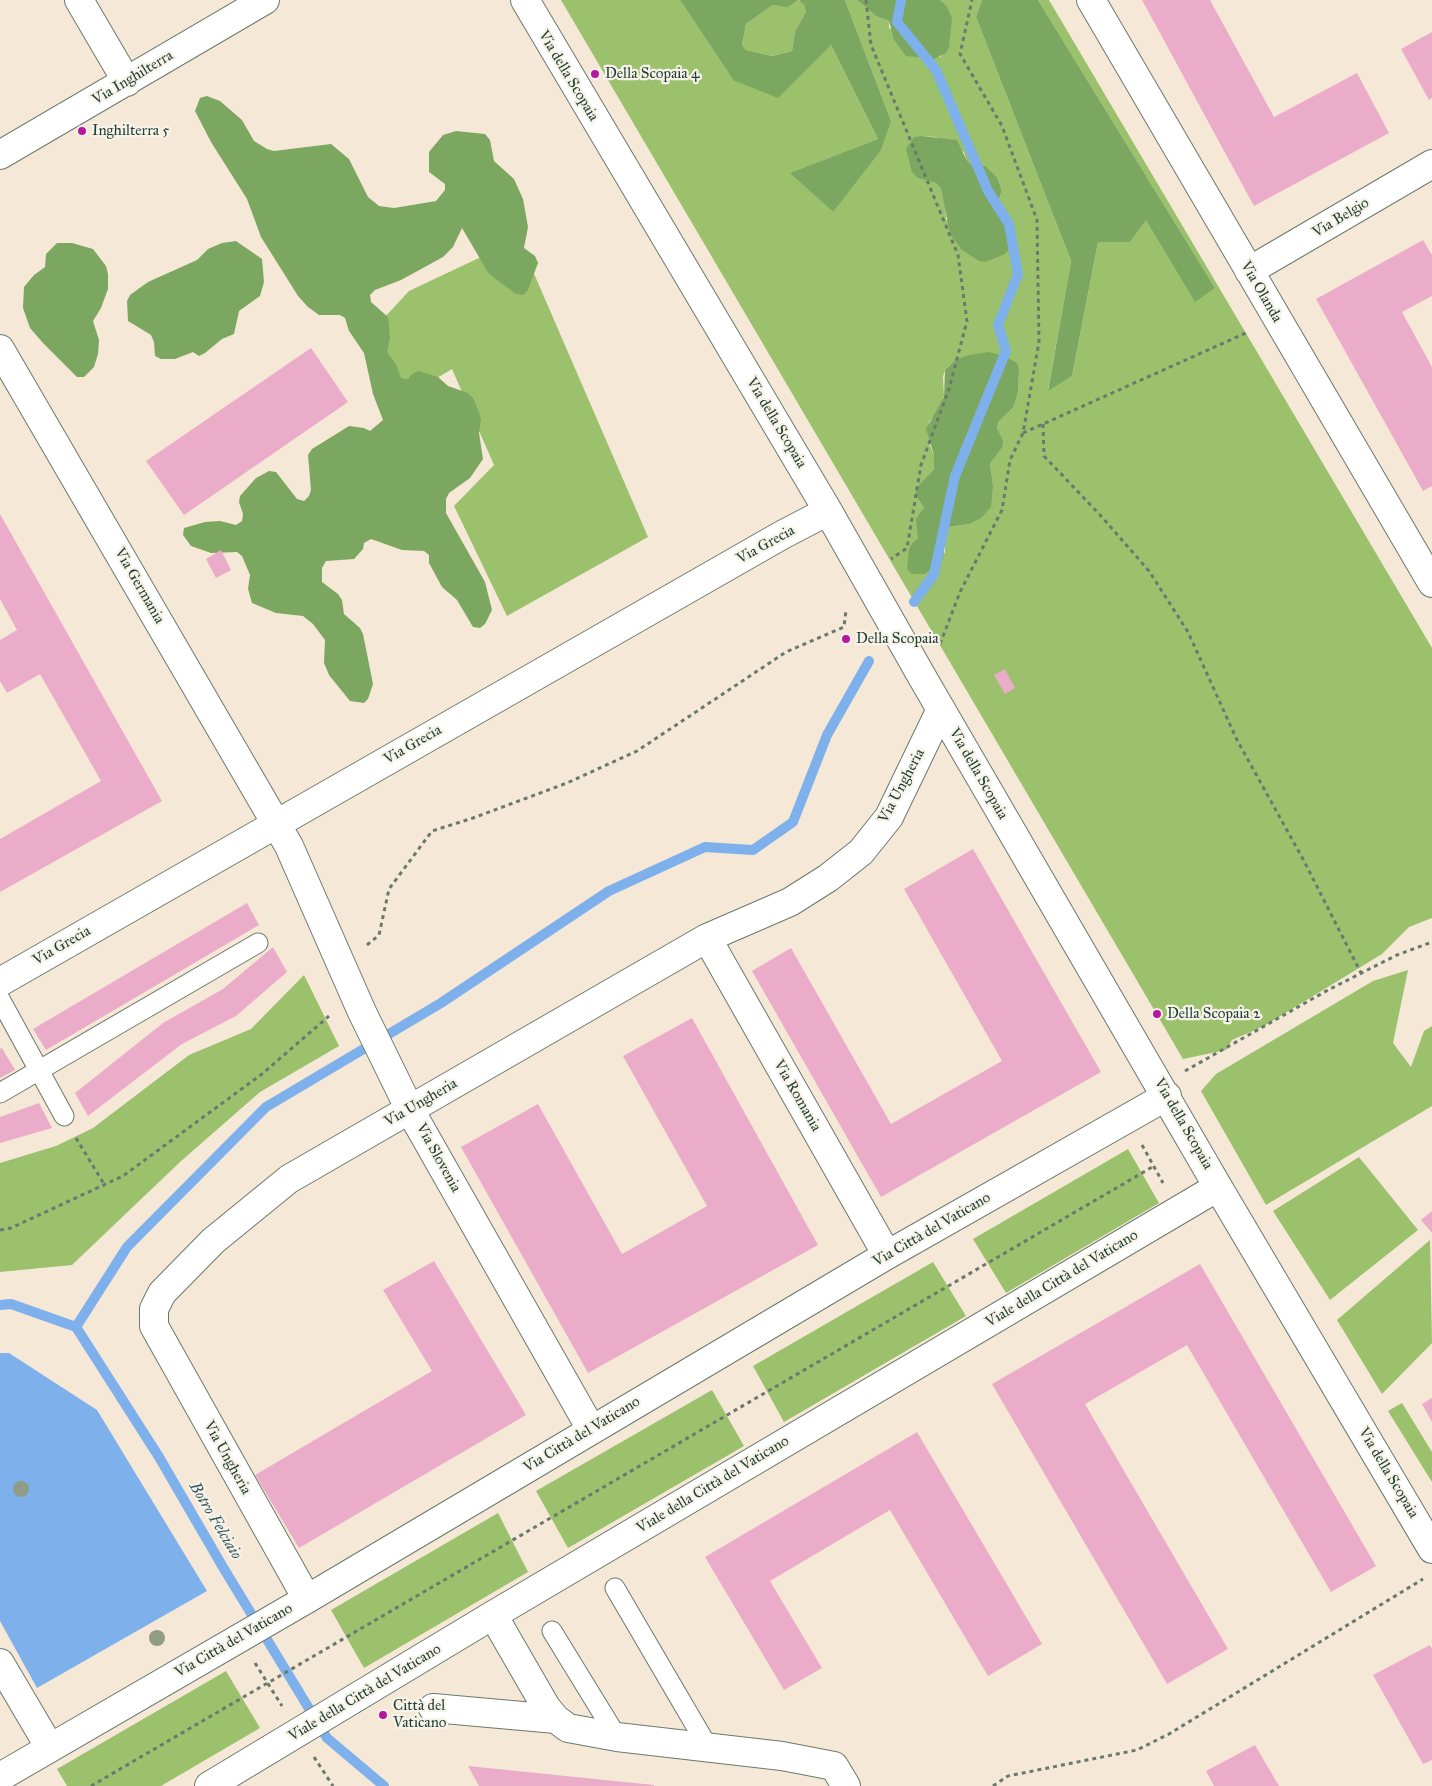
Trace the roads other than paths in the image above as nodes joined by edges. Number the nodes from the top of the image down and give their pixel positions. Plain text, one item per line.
1 (79, 0) edge
2 (264, 0) edge
3 (1091, 0) edge
4 (525, 3) edge
5 (127, 82) junction
6 (0, 155) edge
7 (1432, 164) edge
8 (1249, 271) junction
9 (2, 356) edge
10 (828, 511) junction
11 (1432, 583) edge
12 (941, 709) junction
13 (276, 824) junction
14 (707, 938) junction
15 (258, 943) dead end
16 (0, 982) edge
17 (0, 999) edge
18 (38, 1071) junction
19 (0, 1093) edge
20 (1167, 1096) junction
21 (404, 1098) junction
22 (64, 1116) road end
23 (1218, 1186) junction
24 (888, 1255) junction
25 (591, 1430) junction
26 (1432, 1548) edge
27 (615, 1588) dead end
28 (307, 1599) junction
29 (493, 1615) junction
30 (552, 1631) dead end
31 (0, 1663) edge
32 (433, 1708) dead end
33 (556, 1719) junction
34 (617, 1737) junction
35 (708, 1747) junction
36 (50, 1748) junction
37 (0, 1777) edge
38 (209, 1786) edge
39 (846, 1786) edge

1 - 5 street
2 - 5 street, Via Inghilterra
3 - 8 street, Via Olanda
4 - 10 street, Via della Scopaia
5 - 6 street, Via Inghilterra
7 - 8 street, Via Belgio
8 - 11 street, Via Olanda
9 - 13 street, Via Germania
10 - 12 street, Via della Scopaia
10 - 13 street, Via Grecia
12 - 14 street, Via Ungheria
12 - 20 street, Via della Scopaia
13 - 16 street, Via Grecia
13 - 21 street, Via Slovenia
14 - 21 street, Via Ungheria
14 - 24 street, Via Romania
15 - 18 lane
17 - 18 lane
18 - 19 lane
18 - 22 lane
20 - 23 street, Via della Scopaia
20 - 24 street, Via Città del Vaticano
21 - 25 street, Via Slovenia
21 - 28 street, Via Ungheria
23 - 26 street, Via della Scopaia
23 - 29 street, Viale della Città del Vaticano
24 - 25 street, Via Città del Vaticano
25 - 28 street, Via Città del Vaticano
27 - 35 lane
28 - 36 street, Via Città del Vaticano
29 - 33 street
29 - 38 street, Viale della Città del Vaticano
30 - 34 lane
31 - 36 street
32 - 33 street
33 - 34 street
34 - 35 street
35 - 39 street
36 - 37 street, Via Città del Vaticano

